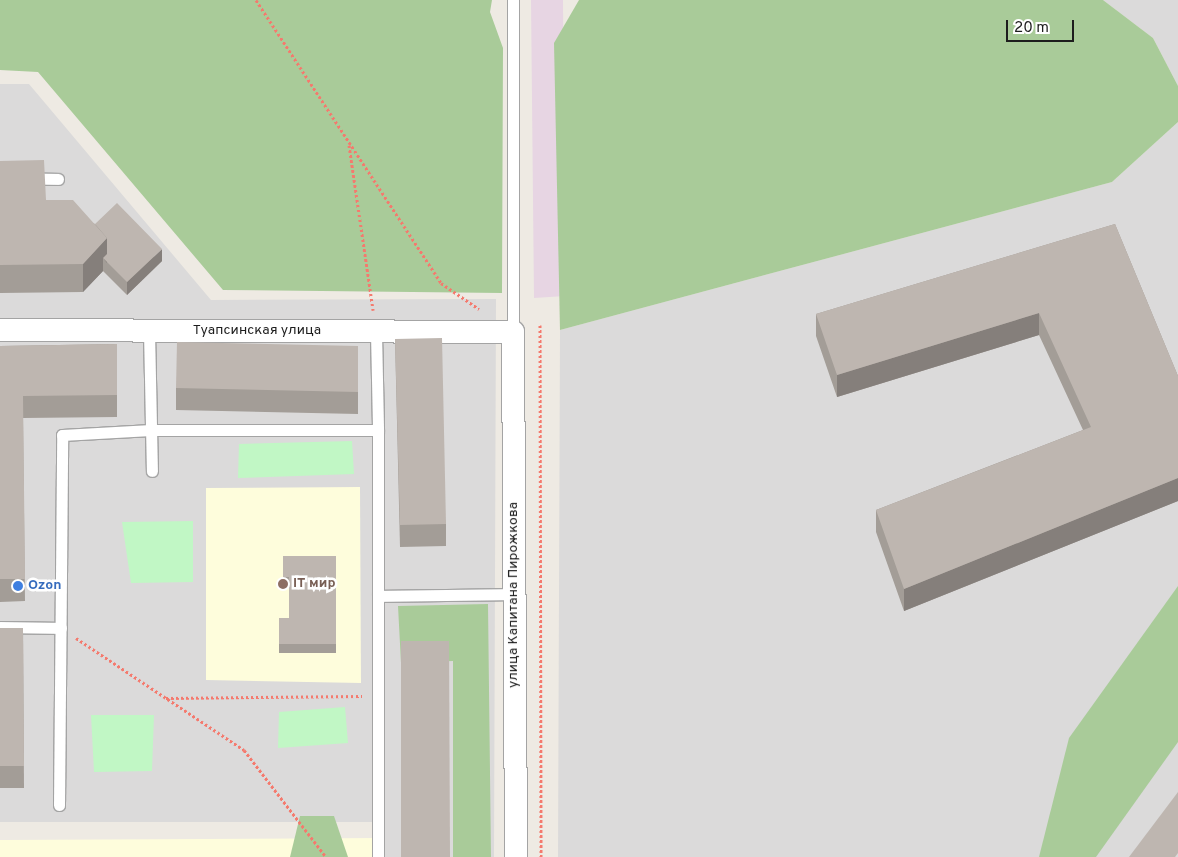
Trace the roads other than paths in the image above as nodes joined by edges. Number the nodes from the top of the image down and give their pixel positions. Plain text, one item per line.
1 (513, 0) edge
2 (0, 178) edge
3 (58, 179) dead end
4 (0, 330) edge
5 (149, 331) junction
6 (376, 332) junction
7 (513, 332) junction
8 (151, 430) junction
9 (378, 430) junction
10 (152, 471) dead end
11 (514, 594) junction
12 (378, 596) junction
13 (0, 627) edge
14 (61, 628) junction
15 (59, 805) dead end
16 (378, 857) edge
17 (516, 857) edge

1 - 7 lane
2 - 3 lane
4 - 5 street, Туапсинская улица
5 - 6 street, Туапсинская улица
5 - 8 lane
6 - 7 street, Туапсинская улица
6 - 9 lane
7 - 11 street, улица Капитана Пирожкова
8 - 9 lane
8 - 10 lane
8 - 14 lane
9 - 12 lane
11 - 12 lane
11 - 17 street, улица Капитана Пирожкова
12 - 16 lane
13 - 14 lane
14 - 15 lane

